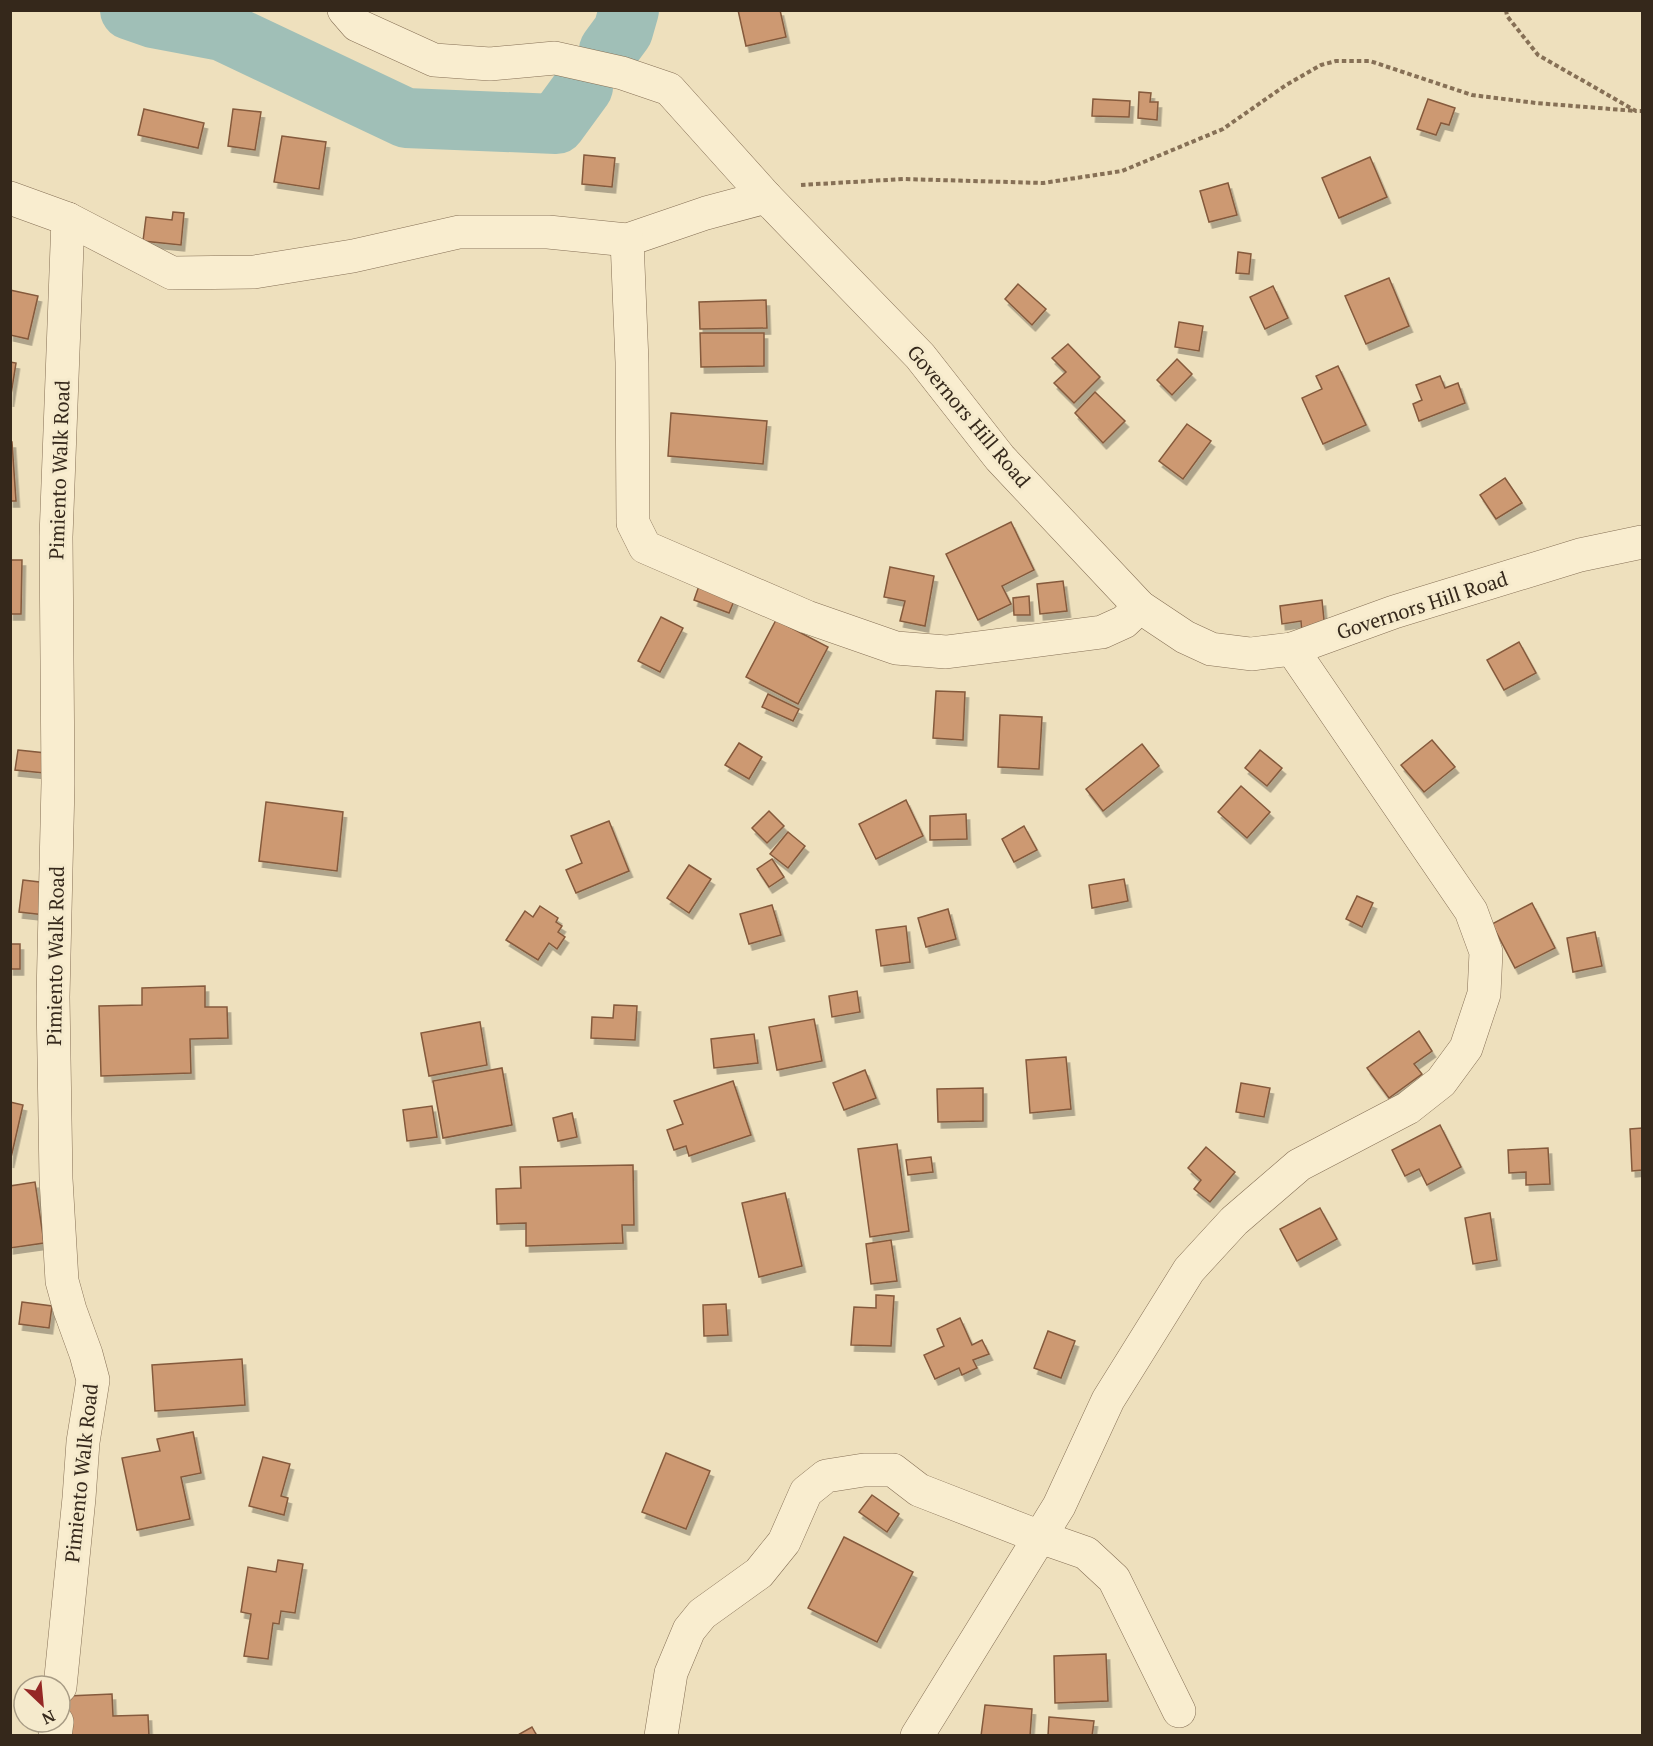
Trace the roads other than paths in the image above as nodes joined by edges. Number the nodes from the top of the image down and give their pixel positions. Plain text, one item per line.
1 (344, 10) edge
2 (766, 197) junction
3 (10, 198) edge
4 (68, 219) junction
5 (627, 240) junction
6 (1642, 542) edge
7 (1140, 607) junction
8 (1292, 649) junction
9 (1040, 1537) junction
10 (61, 1674) edge
11 (1179, 1711) dead end
12 (661, 1736) edge
13 (917, 1736) edge

1 - 2 street, Governors Hill Road
2 - 5 street
2 - 7 street, Governors Hill Road
3 - 4 street
4 - 5 street
4 - 10 street, Pimiento Walk Road
5 - 7 street
6 - 8 street, Governors Hill Road
7 - 8 street, Governors Hill Road
8 - 9 street
9 - 11 street
9 - 12 street
9 - 13 street

